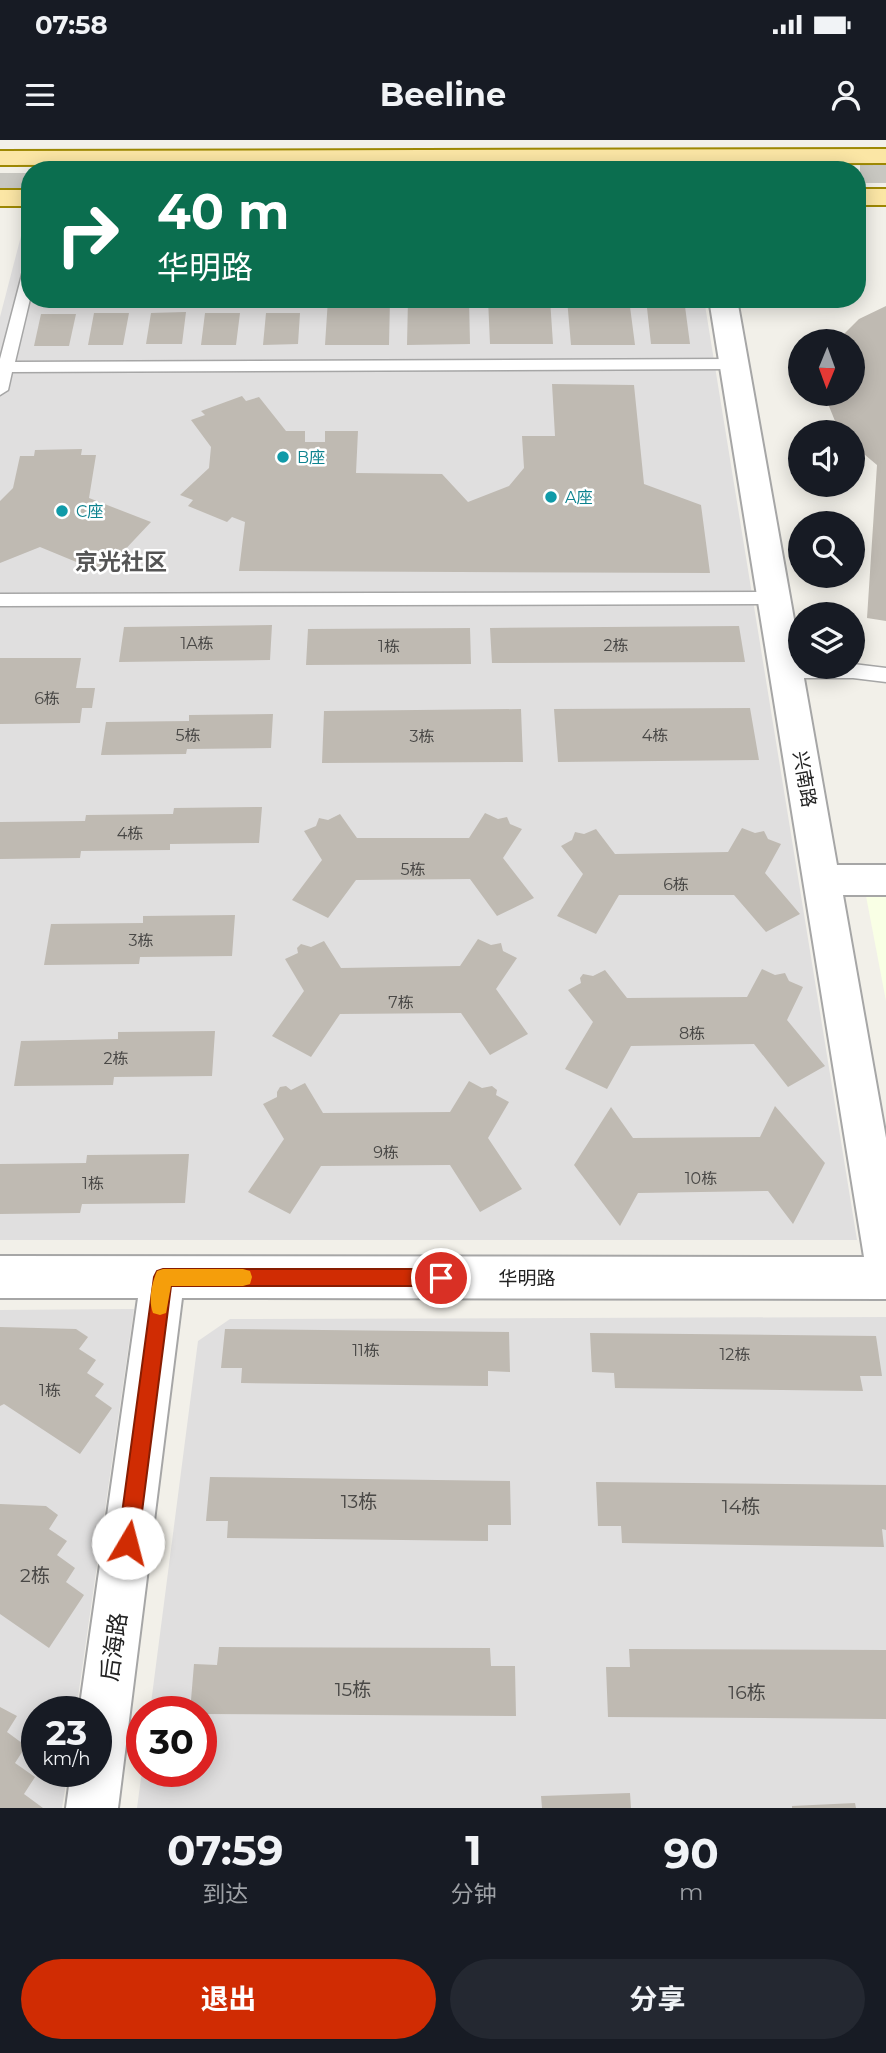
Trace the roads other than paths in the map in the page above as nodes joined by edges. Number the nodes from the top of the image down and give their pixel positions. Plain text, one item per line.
1 (886, 156) edge
2 (0, 158) edge
3 (866, 197) edge
4 (886, 197) edge
5 (0, 198) edge
6 (21, 198) edge
7 (21, 307) edge
8 (725, 308) edge
9 (734, 364) junction
10 (6, 367) junction
11 (0, 390) edge
12 (774, 598) junction
13 (0, 600) edge
14 (786, 671) junction
15 (886, 675) edge
16 (822, 880) junction
17 (886, 880) edge
18 (886, 1259) edge
19 (0, 1277) edge
20 (163, 1277) junction
21 (886, 1278) edge
22 (92, 1808) edge

1 - 2 main road
3 - 4 main road
5 - 6 main road
7 - 10 lane
8 - 9 street, 兴南路
9 - 10 lane
9 - 12 street, 兴南路
10 - 11 lane
12 - 13 lane
12 - 14 street, 兴南路
14 - 15 lane
14 - 16 street, 兴南路
16 - 17 street
16 - 18 street, 兴南路
19 - 20 street, 华明路
20 - 21 street, 华明路
20 - 22 street, 后海路

